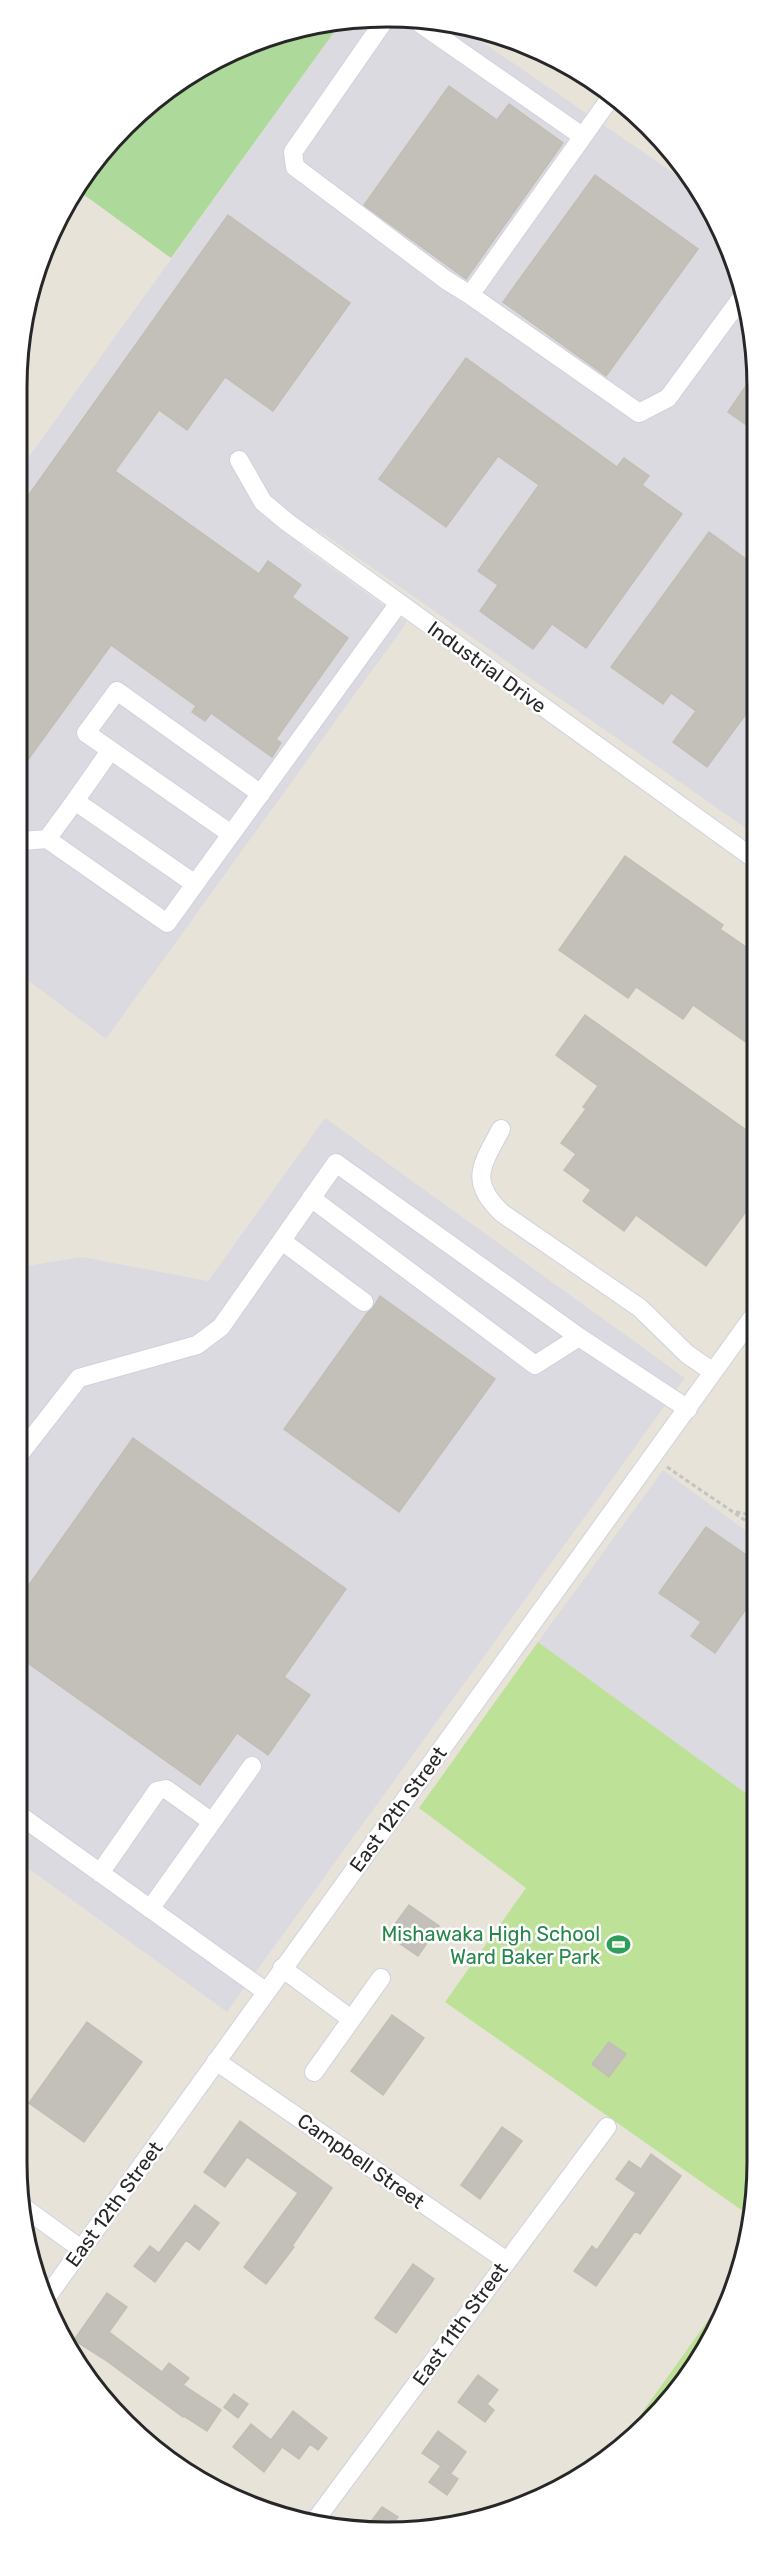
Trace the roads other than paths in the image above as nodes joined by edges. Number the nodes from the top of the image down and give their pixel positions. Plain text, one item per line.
1 (380, 27) edge
2 (430, 30) edge
3 (607, 102) edge
4 (582, 136) junction
5 (470, 295) junction
6 (737, 304) edge
7 (239, 460) dead end
8 (399, 603) junction
9 (110, 751) junction
10 (261, 794) junction
11 (75, 801) junction
12 (231, 834) junction
13 (46, 839) junction
14 (27, 841) edge
15 (747, 854) edge
16 (195, 884) junction
17 (501, 1129) dead end
18 (312, 1198) junction
19 (282, 1241) junction
20 (364, 1302) dead end
21 (747, 1325) edge
22 (579, 1337) junction
23 (713, 1372) junction
24 (688, 1409) junction
25 (27, 1445) edge
26 (252, 1766) dead end
27 (27, 1820) edge
28 (212, 1822) junction
29 (100, 1873) junction
30 (150, 1909) junction
31 (282, 1968) junction
32 (381, 1978) dead end
33 (265, 1991) junction
34 (351, 2019) junction
35 (216, 2061) junction
36 (314, 2072) dead end
37 (607, 2127) dead end
38 (31, 2212) edge
39 (81, 2249) junction
40 (507, 2261) junction
41 (51, 2291) edge
42 (319, 2515) edge

1 - 5 street
2 - 4 street
3 - 4 street
4 - 5 street
5 - 6 street
7 - 8 street, Industrial Drive
8 - 10 street
8 - 15 street, Industrial Drive
9 - 10 street
9 - 11 street
9 - 12 street
10 - 12 street
11 - 13 street
11 - 16 street
12 - 16 street
13 - 14 street
13 - 16 street
17 - 23 street
18 - 19 street
18 - 22 street
18 - 22 street
19 - 20 street
19 - 25 street
21 - 23 street, East 12th Street
22 - 24 street
23 - 24 street, East 12th Street
24 - 31 street, East 12th Street
26 - 28 street
27 - 29 street
28 - 29 street
28 - 30 street
29 - 30 street
30 - 33 street
31 - 33 street, East 12th Street
31 - 34 street
32 - 34 street
33 - 35 street, East 12th Street
34 - 36 street
35 - 39 street, East 12th Street
35 - 40 street, Campbell Street
37 - 40 street, East 11th Street
38 - 39 street
39 - 41 street, East 12th Street
40 - 42 street, East 11th Street

